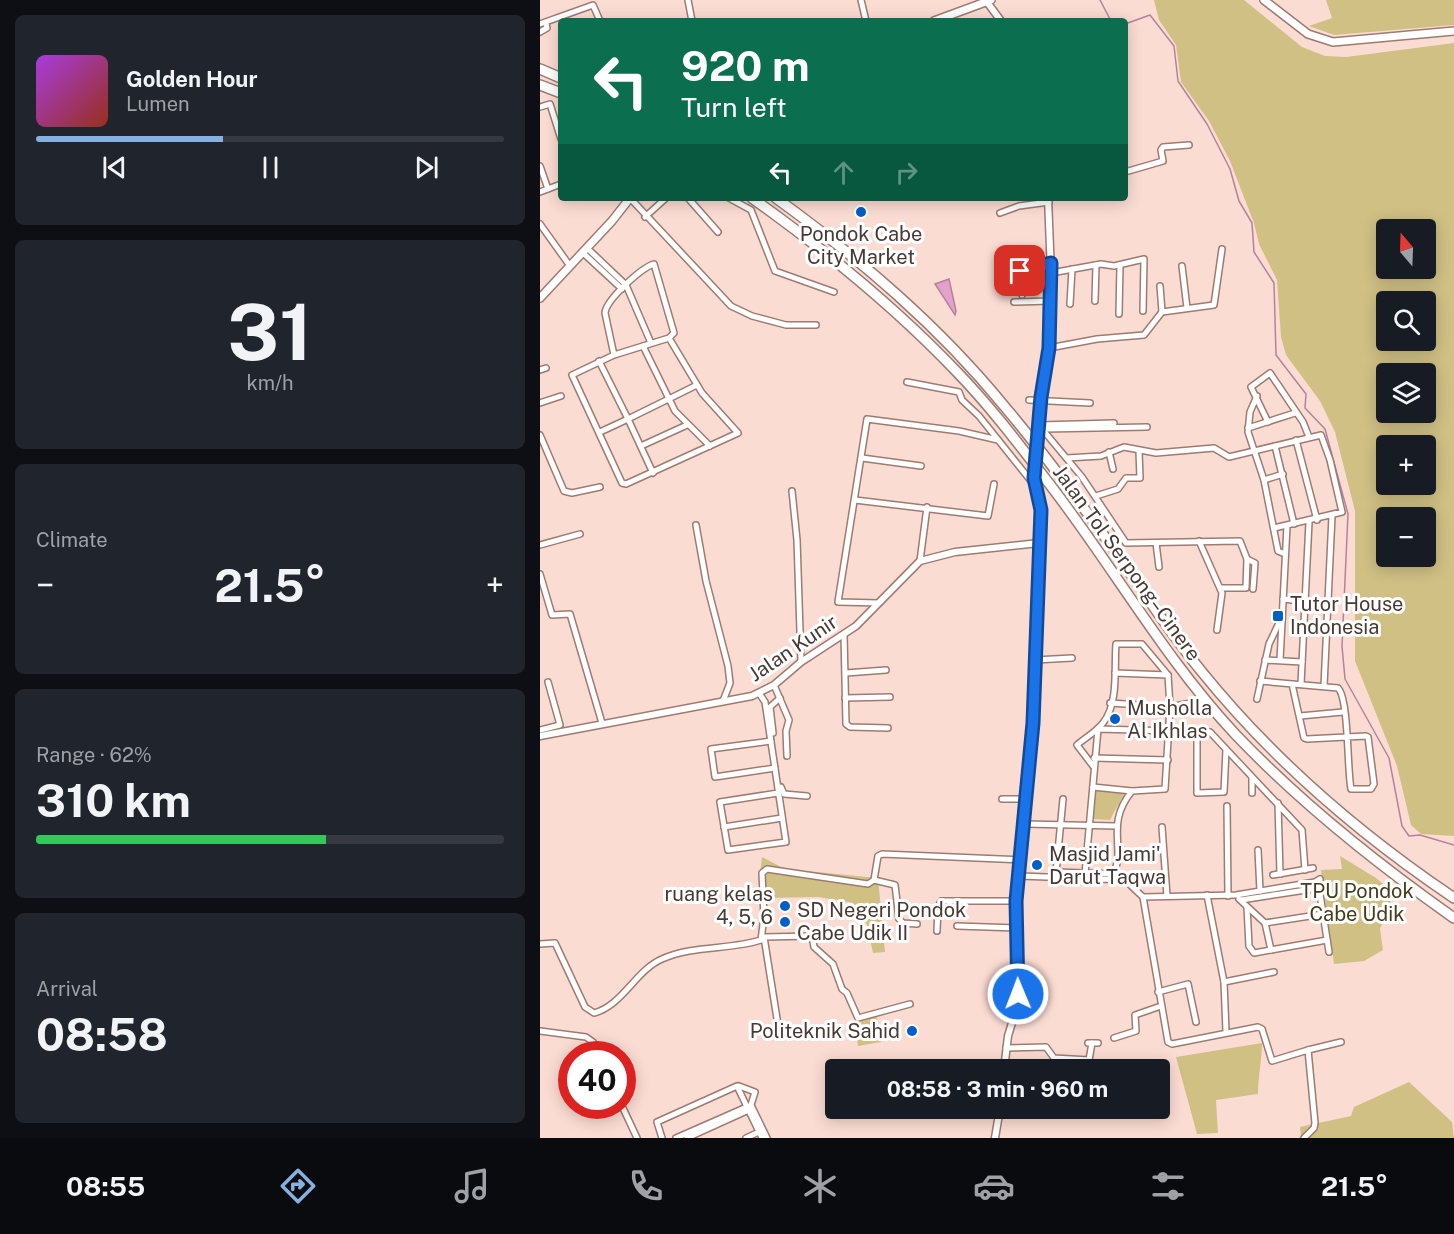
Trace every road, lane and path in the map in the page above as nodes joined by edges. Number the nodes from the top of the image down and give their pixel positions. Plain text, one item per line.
1 (688, 0) edge
2 (861, 0) edge
3 (1264, 0) edge
4 (989, 1) edge
5 (592, 2) edge
6 (599, 18) edge
7 (691, 18) edge
8 (865, 18) edge
9 (942, 18) edge
10 (999, 18) edge
11 (543, 24) edge
12 (1454, 31) edge
13 (540, 32) edge
14 (540, 69) edge
15 (558, 77) edge
16 (540, 85) edge
17 (558, 92) edge
18 (540, 107) edge
19 (558, 129) edge
20 (1189, 145) dead end
21 (540, 166) edge
22 (1128, 171) edge
23 (558, 185) edge
24 (548, 189) junction
25 (540, 192) edge
26 (627, 201) edge
27 (632, 201) edge
28 (663, 201) edge
29 (691, 201) edge
30 (734, 201) edge
31 (756, 201) edge
32 (780, 201) edge
33 (1044, 201) edge
34 (1049, 201) edge
35 (1000, 213) dead end
36 (645, 217) junction
37 (540, 224) edge
38 (718, 232) dead end
39 (1222, 249) dead end
40 (584, 250) junction
41 (1051, 263) junction
42 (1096, 265) junction
43 (1120, 265) junction
44 (570, 266) junction
45 (1182, 266) dead end
46 (1072, 269) junction
47 (1051, 273) junction
48 (1160, 286) dead end
49 (624, 287) junction
50 (834, 292) dead end
51 (1022, 295) dead end
52 (540, 298) edge
53 (1051, 301) junction
54 (1095, 301) dead end
55 (1014, 302) dead end
56 (1070, 304) dead end
57 (1187, 308) junction
58 (1143, 310) dead end
59 (1161, 312) junction
60 (1119, 314) dead end
61 (816, 325) dead end
62 (669, 338) junction
63 (651, 343) junction
64 (643, 346) junction
65 (1049, 348) junction
66 (614, 355) junction
67 (599, 361) junction
68 (907, 382) dead end
69 (697, 385) junction
70 (561, 396) dead end
71 (1257, 396) junction
72 (668, 400) junction
73 (1029, 400) dead end
74 (1041, 400) junction
75 (540, 403) edge
76 (1090, 403) dead end
77 (1295, 413) junction
78 (628, 419) junction
79 (1269, 422) junction
80 (1114, 423) dead end
81 (687, 425) junction
82 (1040, 427) junction
83 (1148, 427) dead end
84 (1248, 428) junction
85 (600, 432) junction
86 (540, 435) edge
87 (1309, 437) junction
88 (998, 440) junction
89 (1296, 440) junction
90 (641, 446) junction
91 (710, 446) junction
92 (1275, 446) junction
93 (1139, 451) junction
94 (1109, 452) junction
95 (1255, 452) junction
96 (862, 458) junction
97 (1067, 458) junction
98 (921, 466) dead end
99 (1113, 469) dead end
100 (653, 473) junction
101 (1283, 474) junction
102 (1264, 480) junction
103 (994, 484) dead end
104 (1035, 486) junction
105 (600, 487) dead end
106 (792, 491) dead end
107 (1096, 496) junction
108 (855, 500) junction
109 (927, 507) junction
110 (1332, 516) junction
111 (1317, 520) junction
112 (1309, 522) junction
113 (1294, 524) junction
114 (696, 525) dead end
115 (1287, 526) junction
116 (1274, 528) junction
117 (580, 534) dead end
118 (1200, 541) junction
119 (1039, 543) junction
120 (1156, 543) junction
121 (540, 545) edge
122 (1285, 554) junction
123 (1247, 559) junction
124 (920, 561) junction
125 (1159, 567) dead end
126 (540, 574) edge
127 (1221, 588) junction
128 (1253, 589) dead end
129 (1283, 599) junction
130 (1305, 602) junction
131 (881, 603) junction
132 (1328, 603) junction
133 (1281, 618) junction
134 (1217, 630) dead end
135 (844, 634) junction
136 (1072, 658) dead end
137 (1035, 660) junction
138 (1265, 660) junction
139 (1280, 660) junction
140 (801, 662) junction
141 (1302, 662) junction
142 (886, 670) dead end
143 (1115, 672) junction
144 (846, 673) junction
145 (1168, 675) junction
146 (1260, 681) junction
147 (548, 682) dead end
148 (1292, 684) junction
149 (1301, 684) junction
150 (774, 685) junction
151 (1324, 686) junction
152 (759, 693) junction
153 (890, 697) dead end
154 (780, 698) junction
155 (846, 698) junction
156 (1257, 699) dead end
157 (723, 701) junction
158 (1191, 703) dead end
159 (1110, 704) junction
160 (1170, 707) junction
161 (1344, 712) junction
162 (1300, 716) junction
163 (602, 723) junction
164 (888, 728) dead end
165 (1098, 729) junction
166 (540, 730) edge
167 (1169, 731) junction
168 (1197, 731) junction
169 (540, 736) edge
170 (1346, 736) junction
171 (771, 741) junction
172 (1226, 750) junction
173 (787, 756) dead end
174 (1094, 758) junction
175 (1168, 760) junction
176 (1094, 766) junction
177 (775, 768) junction
178 (1252, 778) junction
179 (1093, 787) junction
180 (1132, 791) junction
181 (778, 793) junction
182 (1251, 793) dead end
183 (807, 796) dead end
184 (1002, 798) dead end
185 (1027, 799) junction
186 (1063, 799) dead end
187 (1278, 803) junction
188 (1227, 806) dead end
189 (782, 818) junction
190 (1025, 824) junction
191 (1059, 824) junction
192 (1091, 825) junction
193 (1116, 825) junction
194 (724, 827) junction
195 (1162, 827) dead end
196 (1258, 850) dead end
197 (1022, 860) junction
198 (1313, 868) dead end
199 (1305, 870) junction
200 (1085, 874) junction
201 (1280, 874) junction
202 (1274, 875) dead end
203 (1020, 876) junction
204 (1320, 879) dead end
205 (874, 880) junction
206 (1260, 891) junction
207 (1207, 895) junction
208 (1167, 896) junction
209 (1228, 896) junction
210 (1143, 897) junction
211 (1238, 898) junction
212 (1454, 898) edge
213 (1016, 901) junction
214 (1247, 907) junction
215 (1323, 914) junction
216 (1454, 918) edge
217 (1264, 923) junction
218 (916, 924) dead end
219 (957, 926) dead end
220 (1017, 928) junction
221 (938, 931) dead end
222 (764, 937) junction
223 (1327, 940) junction
224 (540, 944) edge
225 (1271, 950) junction
226 (1329, 952) dead end
227 (1274, 972) dead end
228 (1224, 982) junction
229 (1158, 992) junction
230 (910, 1004) dead end
231 (1161, 1006) junction
232 (1197, 1022) dead end
233 (778, 1025) dead end
234 (540, 1031) edge
235 (1226, 1031) junction
236 (1114, 1038) dead end
237 (592, 1041) edge
238 (1341, 1042) dead end
239 (1093, 1043) dead end
240 (1006, 1048) junction
241 (1308, 1050) junction
242 (1005, 1059) edge
243 (737, 1086) junction
244 (750, 1107) junction
245 (628, 1119) edge
246 (998, 1119) edge
247 (763, 1135) edge
248 (637, 1138) edge
249 (662, 1138) edge
250 (676, 1138) edge
251 (687, 1138) edge
252 (746, 1138) edge
253 (995, 1138) edge
254 (1304, 1138) edge

1 - 7 street
2 - 8 street
3 - 12 main road
4 - 9 main road
4 - 10 street
5 - 6 street
5 - 11 street
11 - 13 street
14 - 15 highway
16 - 17 highway
18 - 19 street
20 - 22 street
21 - 24 street
23 - 24 street
24 - 25 street
26 - 40 main road
27 - 36 street
28 - 36 street
29 - 38 street
30 - 50 street
31 - 216 highway, Jalan Tol Serpong–Cinere
32 - 212 highway, Jalan Tol Serpong–Cinere
33 - 35 street
34 - 41 street
36 - 61 street
37 - 44 street
39 - 57 street
40 - 44 main road
40 - 49 street
41 - 47 street
41 - 51 street
42 - 43 street
42 - 46 street
42 - 54 street
43 - 58 street
43 - 60 street
44 - 52 main road
45 - 57 street
46 - 47 street
46 - 56 street
47 - 53 street
48 - 59 street
49 - 62 street
49 - 63 street
49 - 66 street
53 - 55 street
53 - 65 street
57 - 59 street
59 - 65 street
62 - 63 street
62 - 69 street
63 - 64 street
64 - 66 street
64 - 72 street
65 - 74 street
66 - 67 street
67 - 78 street
67 - 85 street
68 - 88 street
69 - 72 street
69 - 91 street
70 - 75 street
71 - 77 street
71 - 79 street
71 - 84 street
72 - 78 street
72 - 81 street
73 - 74 street
74 - 76 street
74 - 82 street
77 - 79 street
77 - 87 street
78 - 85 street
78 - 90 street
79 - 84 street
80 - 82 street
81 - 90 street
81 - 91 street
82 - 83 street
82 - 97 street
82 - 104 street, bridge
84 - 95 street
85 - 100 street
86 - 105 street
87 - 89 street
87 - 110 street
88 - 96 street
88 - 104 street
89 - 92 street
89 - 111 street
90 - 100 street
91 - 100 street
92 - 95 street
92 - 101 street
93 - 94 street
93 - 95 street
93 - 107 street
94 - 97 street
94 - 99 street
95 - 102 street
96 - 98 street
96 - 108 street
97 - 107 street
101 - 102 street
101 - 113 street
102 - 116 street
103 - 109 street
104 - 119 street
106 - 140 street
107 - 120 street
108 - 109 street
108 - 131 street
109 - 124 street
110 - 111 street
110 - 132 street
111 - 112 street
112 - 113 street
112 - 130 street
113 - 115 street
114 - 157 street
115 - 116 street
115 - 122 street
116 - 122 street
117 - 121 street
118 - 120 street
118 - 123 street
118 - 127 street
119 - 124 street
119 - 137 street
120 - 125 street
122 - 129 street
123 - 127 street
123 - 128 street
124 - 131 street, Jalan Kunir
126 - 163 street
127 - 134 street
129 - 130 street
129 - 133 street
130 - 132 street
130 - 141 street
131 - 135 street, Jalan Kunir
132 - 151 street
133 - 138 street
133 - 139 street
135 - 140 street, Jalan Kunir
135 - 144 street
136 - 137 street
137 - 185 street
138 - 139 street
138 - 146 street
139 - 141 street
140 - 150 street, Jalan Kunir
141 - 149 street
142 - 144 street
143 - 145 street
143 - 145 street
143 - 159 street
144 - 155 street
145 - 160 street
146 - 148 street
146 - 156 street
147 - 166 street
148 - 149 street
148 - 162 street
149 - 151 street
150 - 152 street, Jalan Kunir
150 - 154 street
151 - 161 street
152 - 157 street, Jalan Kunir
152 - 171 street
153 - 155 street
154 - 173 street
154 - 183 street
155 - 164 street
157 - 163 street, Jalan Kunir
158 - 160 street
159 - 160 street
159 - 165 street
160 - 167 street
161 - 162 street
161 - 170 street
162 - 170 street
163 - 169 street, Jalan Kunir
165 - 167 street
165 - 174 street
165 - 176 street
167 - 168 street
167 - 175 street
168 - 172 street
168 - 172 street
170 - 170 street
171 - 177 street
171 - 177 street
172 - 178 street
174 - 175 street
174 - 176 street
175 - 180 street
176 - 179 street
177 - 181 street
178 - 182 street
178 - 187 street
179 - 180 street
179 - 192 street
180 - 193 street
181 - 189 street
181 - 194 street
184 - 185 street
185 - 190 street
186 - 191 street
187 - 199 street
187 - 201 street
188 - 209 street
189 - 194 street
189 - 194 street
190 - 191 street
190 - 197 street
191 - 192 street
191 - 200 street
192 - 193 street
192 - 200 street
193 - 200 street
195 - 208 street
196 - 206 street
197 - 203 street
197 - 205 street
198 - 199 street
199 - 201 street
201 - 202 street
203 - 210 street
203 - 213 street
204 - 206 street
205 - 218 street
205 - 222 street
206 - 211 street
207 - 208 street
207 - 209 street
207 - 228 street
208 - 210 street
209 - 211 street
210 - 229 street
211 - 214 street
211 - 215 street
213 - 220 street
213 - 221 street
214 - 217 street
214 - 225 street
215 - 217 street
215 - 223 street
217 - 225 street
219 - 220 street
220 - 240 street
222 - 224 street
222 - 230 street
222 - 233 street
223 - 225 street
223 - 226 street
227 - 228 street
228 - 235 street
229 - 231 street
229 - 232 street
231 - 235 street
231 - 236 street
234 - 237 street
235 - 241 street
238 - 241 street
239 - 240 street
240 - 242 street
241 - 254 street
243 - 244 street
243 - 244 street
243 - 249 street
244 - 247 street
244 - 250 street
244 - 251 street
245 - 248 street
246 - 253 street
247 - 252 street

